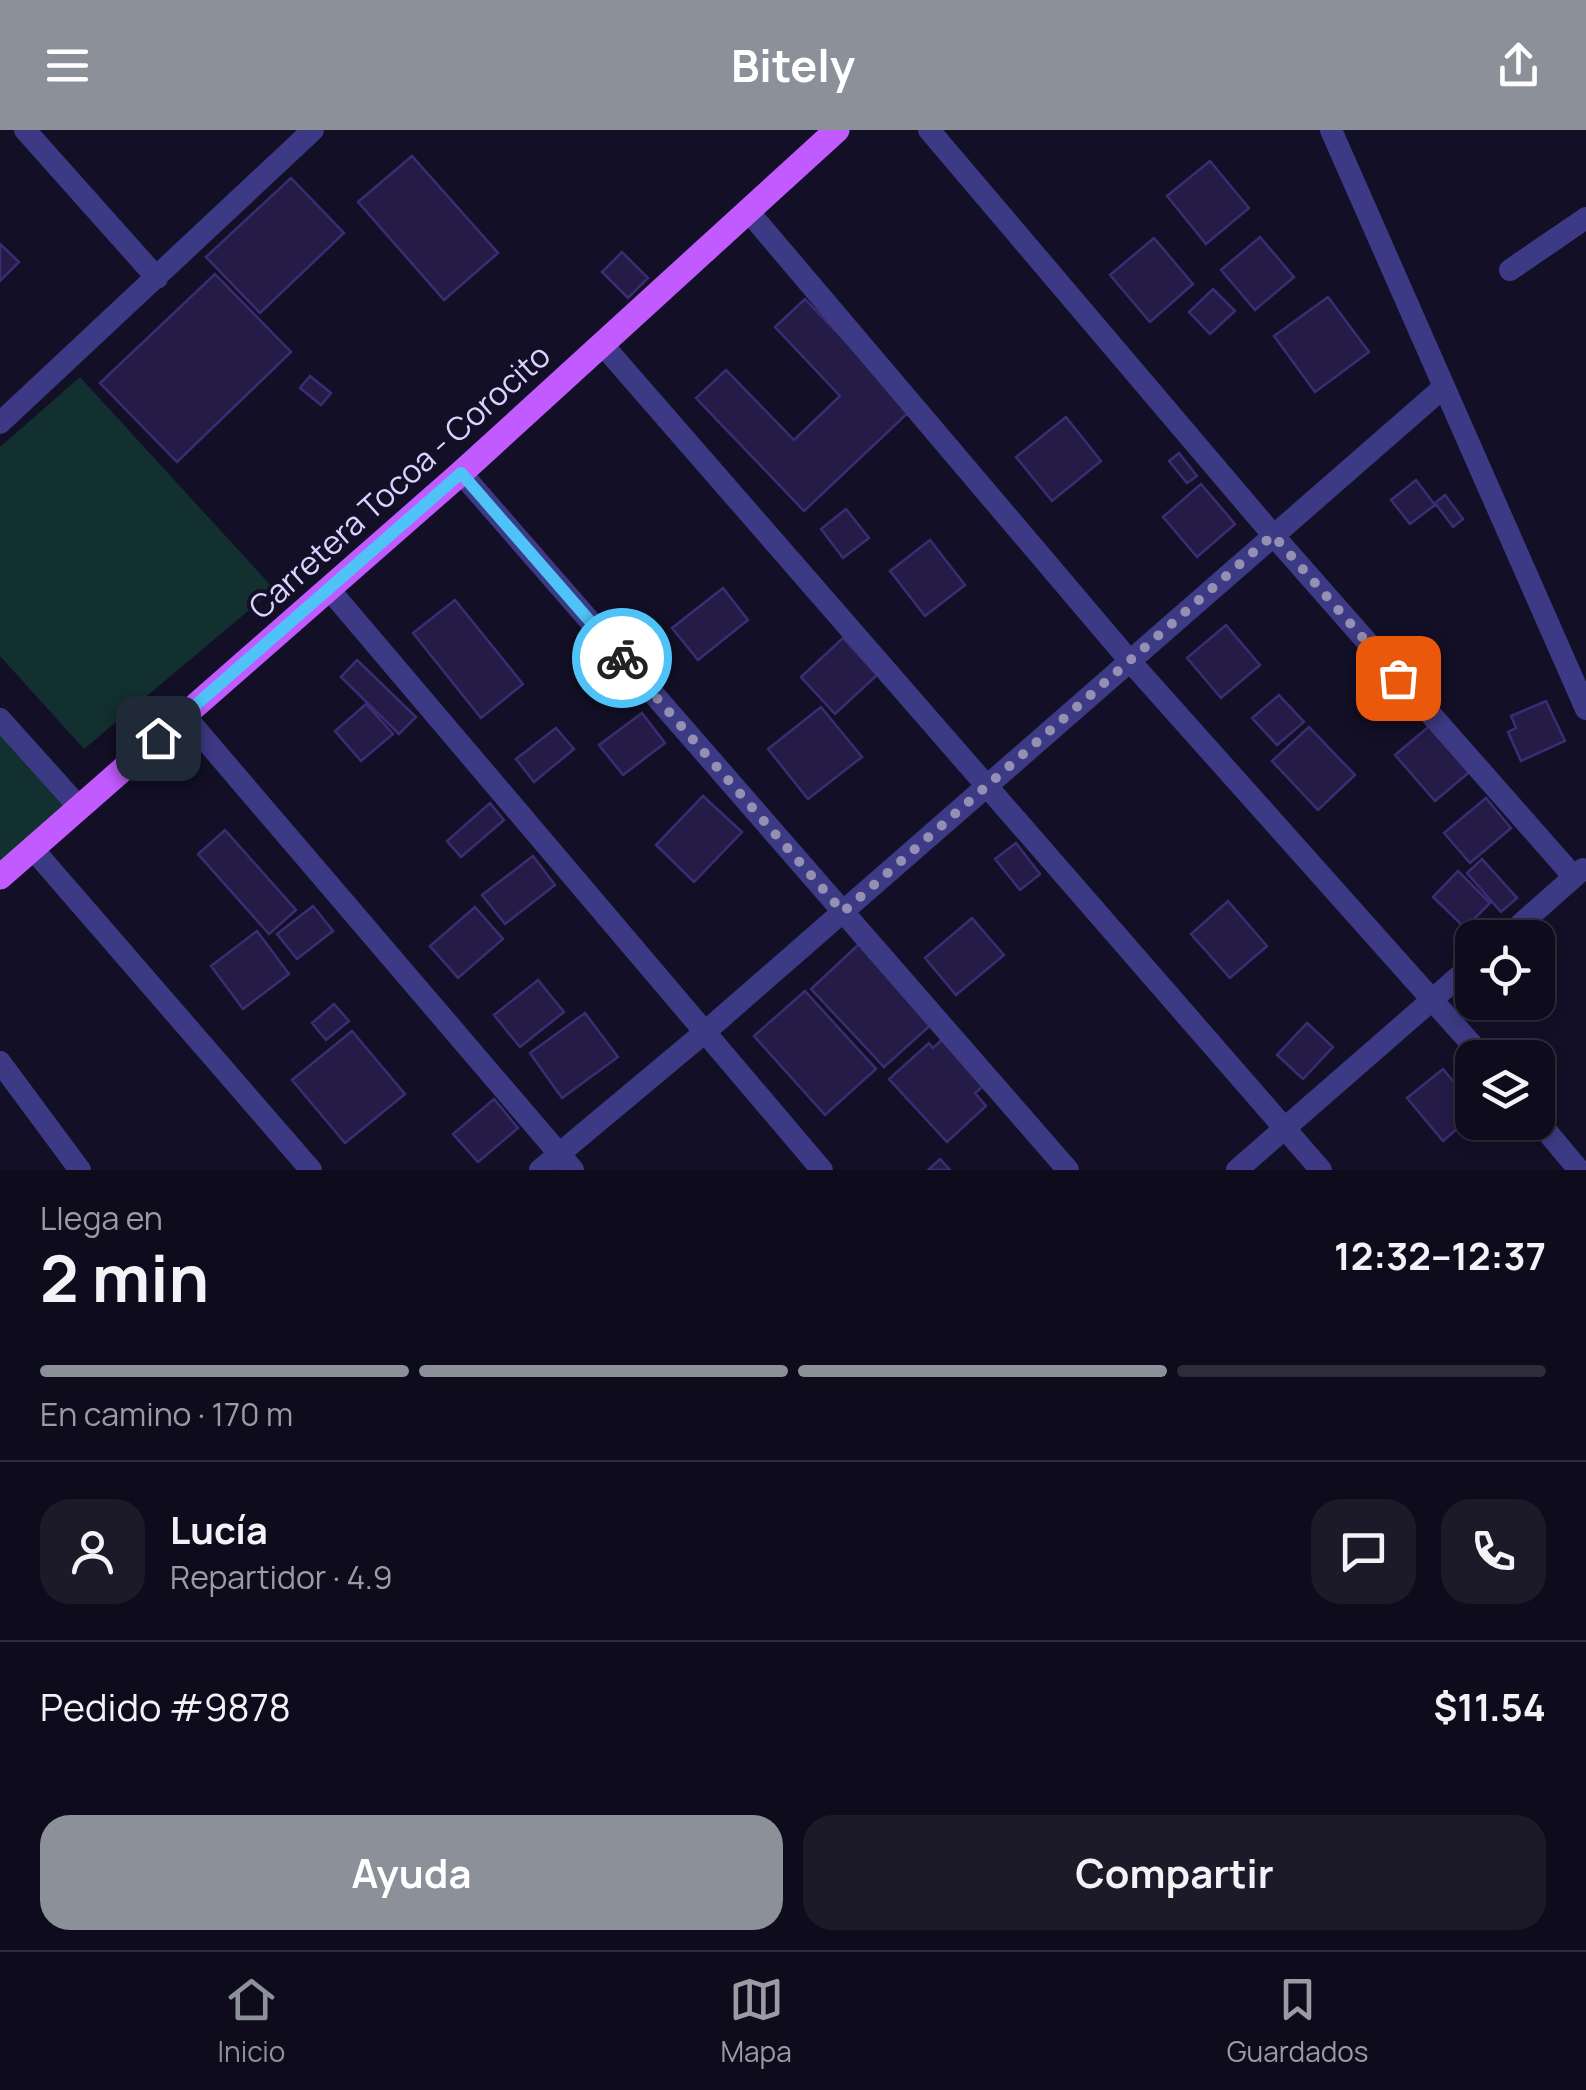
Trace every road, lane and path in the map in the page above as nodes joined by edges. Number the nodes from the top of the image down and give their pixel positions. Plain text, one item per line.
1 (25, 130) edge
2 (836, 130) edge
3 (929, 130) edge
4 (1331, 130) edge
5 (311, 131) edge
6 (748, 210) junction
7 (1586, 218) edge
8 (1510, 270) dead end
9 (156, 278) junction
10 (602, 344) junction
11 (1444, 387) junction
12 (2, 418) edge
13 (461, 473) junction
14 (1273, 535) junction
15 (328, 588) junction
16 (1129, 660) junction
17 (1586, 709) edge
18 (184, 715) junction
19 (0, 719) edge
20 (986, 786) junction
21 (79, 807) junction
22 (32, 848) junction
23 (1580, 872) edge
24 (0, 876) edge
25 (843, 912) junction
26 (1525, 920) edge
27 (1455, 981) edge
28 (1434, 999) junction
29 (705, 1032) junction
30 (1469, 1040) edge
31 (0, 1062) edge
32 (1284, 1128) junction
33 (1555, 1140) edge
34 (566, 1162) edge
35 (80, 1170) edge
36 (310, 1170) edge
37 (540, 1170) edge
38 (822, 1170) edge
39 (1068, 1170) edge
40 (1237, 1170) edge
41 (1320, 1170) edge
42 (1580, 1170) edge

1 - 9 street
2 - 6 main road, Carretera Tocoa - Corocito
3 - 14 street
4 - 11 street
5 - 9 street
6 - 10 main road, Carretera Tocoa - Corocito
6 - 16 street
7 - 8 street
9 - 12 street
10 - 13 main road, Carretera Tocoa - Corocito
10 - 20 street
11 - 14 street
11 - 17 street
13 - 15 main road, Carretera Tocoa - Corocito
13 - 25 street
14 - 16 street
14 - 23 street
15 - 18 main road, Carretera Tocoa - Corocito
15 - 29 street
16 - 20 street
16 - 28 street
18 - 21 main road, Carretera Tocoa - Corocito
18 - 34 street
19 - 21 street
20 - 25 street
20 - 32 street
21 - 22 main road, Carretera Tocoa - Corocito
22 - 24 main road, Carretera Tocoa - Corocito
22 - 36 street
23 - 26 street
25 - 29 street
25 - 39 street
27 - 28 street
28 - 30 street
28 - 32 street
29 - 34 street
29 - 38 street
31 - 35 street
32 - 40 street
32 - 41 street
33 - 42 street
34 - 37 street

